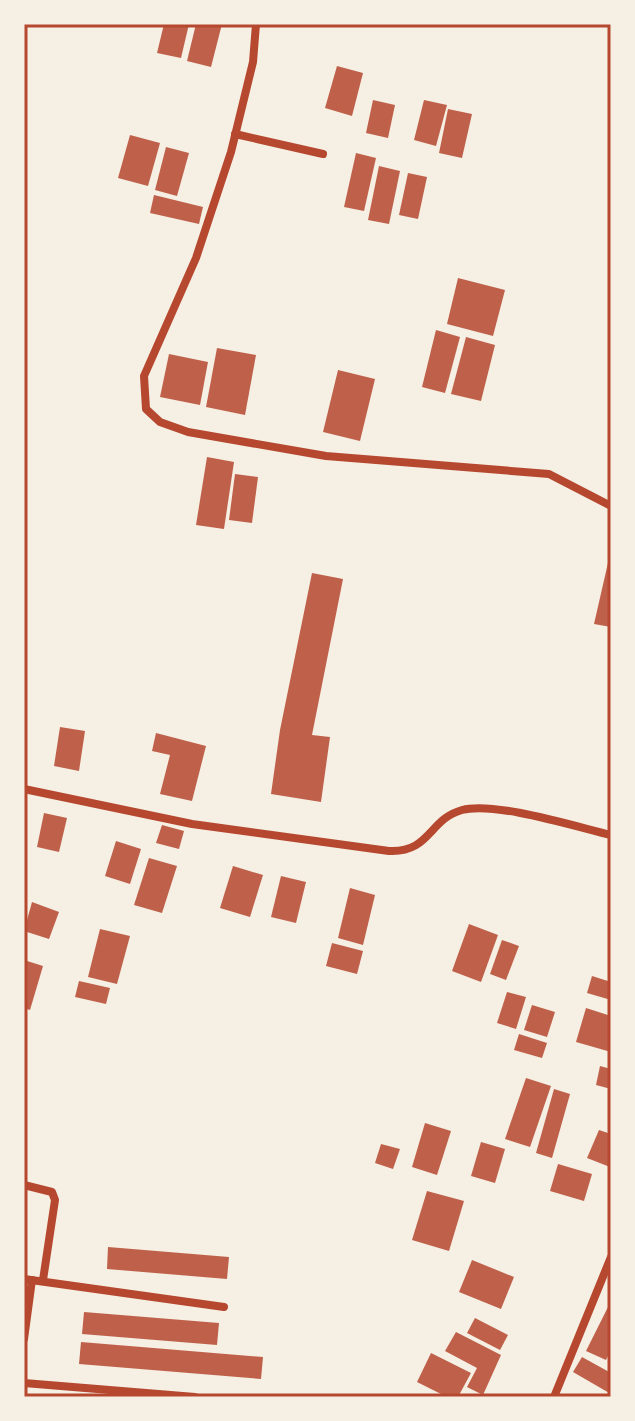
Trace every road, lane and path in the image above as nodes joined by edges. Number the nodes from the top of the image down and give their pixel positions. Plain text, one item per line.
1 (256, 24) edge
2 (235, 134) junction
3 (323, 154) dead end
4 (611, 506) edge
5 (24, 789) edge
6 (611, 835) edge
7 (24, 1185) edge
8 (611, 1257) edge
9 (28, 1280) edge
10 (43, 1280) junction
11 (224, 1307) dead end
12 (24, 1339) edge
13 (24, 1383) edge
14 (195, 1397) edge
15 (554, 1397) edge

1 - 2 street
2 - 3 street
2 - 4 street
5 - 6 street
7 - 10 street
8 - 15 street
9 - 10 street
9 - 12 street
10 - 11 street
13 - 14 street

